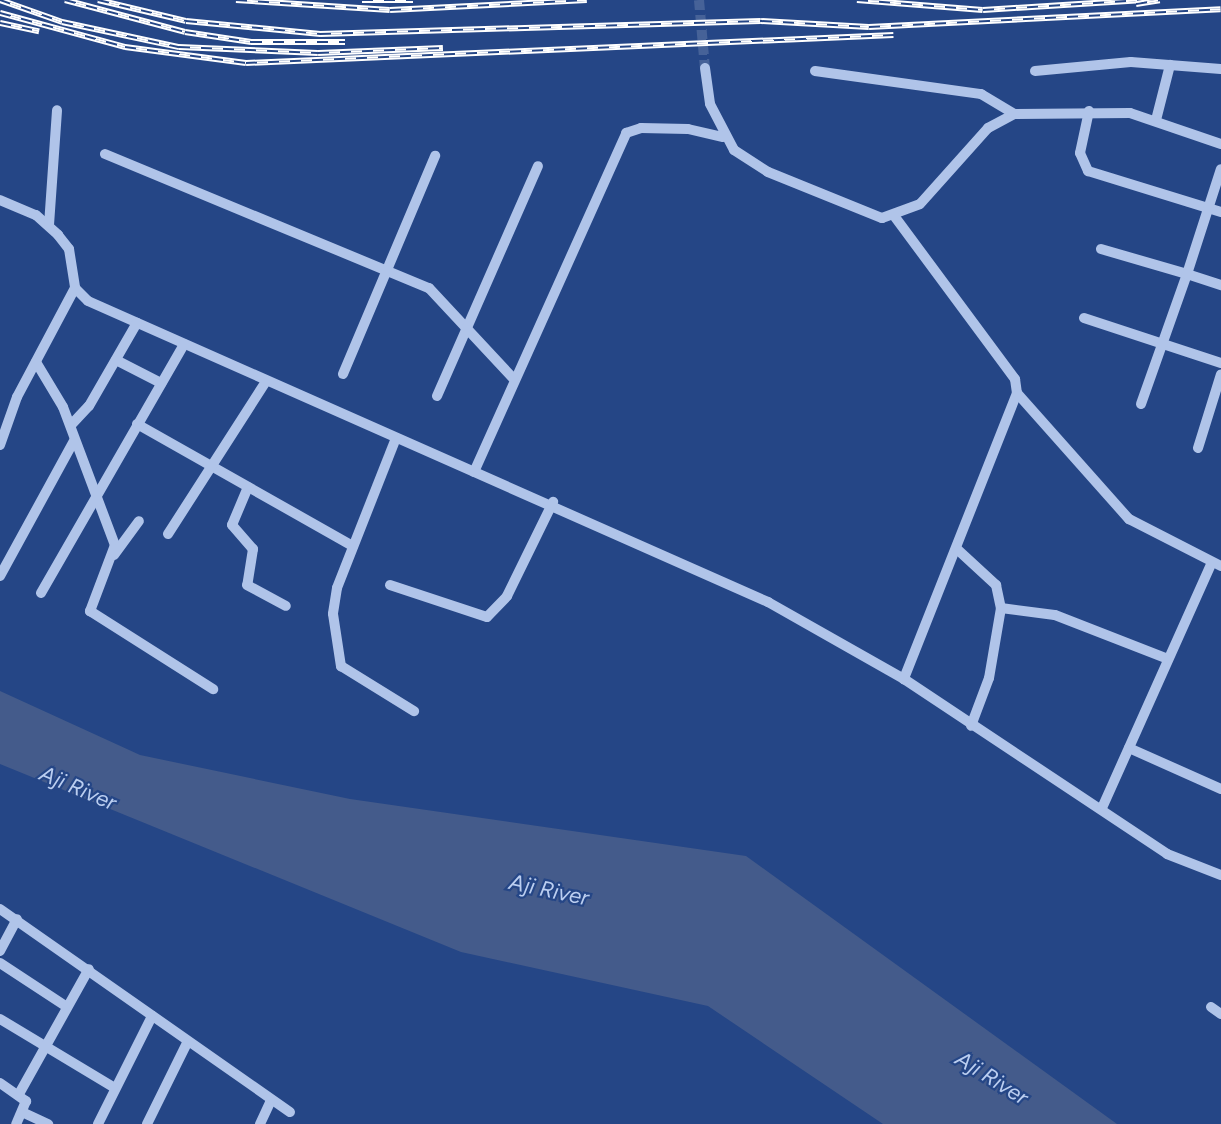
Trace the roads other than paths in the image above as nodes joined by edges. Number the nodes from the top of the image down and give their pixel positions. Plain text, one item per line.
1 (1170, 65) junction
2 (705, 68) tunnel mouth
3 (1221, 69) edge
4 (815, 71) dead end
5 (1035, 71) dead end
6 (57, 110) dead end
7 (1089, 111) junction
8 (1014, 114) junction
9 (1156, 120) junction
10 (723, 137) junction
11 (1221, 144) edge
12 (105, 154) dead end
13 (435, 156) dead end
14 (538, 166) dead end
15 (1221, 170) edge
16 (0, 200) edge
17 (1208, 208) junction
18 (1221, 212) edge
19 (895, 217) junction
20 (49, 225) junction
21 (1101, 249) dead end
22 (386, 270) junction
23 (1187, 274) junction
24 (1221, 285) edge
25 (75, 288) junction
26 (1084, 318) dead end
27 (137, 323) junction
28 (466, 328) junction
29 (1162, 343) junction
30 (184, 344) junction
31 (116, 360) junction
32 (36, 362) junction
33 (1221, 363) edge
34 (343, 374) dead end
35 (1221, 374) edge
36 (514, 379) junction
37 (161, 383) junction
38 (265, 383) junction
39 (1017, 393) junction
40 (437, 396) dead end
41 (1141, 404) dead end
42 (137, 424) junction
43 (71, 425) junction
44 (396, 438) junction
45 (74, 441) junction
46 (0, 445) edge
47 (1198, 448) dead end
48 (213, 468) junction
49 (474, 472) junction
50 (249, 487) junction
51 (96, 495) junction
52 (553, 502) junction
53 (139, 521) dead end
54 (168, 534) dead end
55 (353, 546) junction
56 (958, 550) junction
57 (114, 555) junction
58 (1216, 564) edge
59 (0, 576) edge
60 (390, 585) dead end
61 (41, 593) dead end
62 (286, 606) dead end
63 (1001, 608) junction
64 (1168, 659) junction
65 (904, 679) junction
66 (213, 689) dead end
67 (414, 711) dead end
68 (971, 726) junction
69 (1129, 748) junction
70 (1221, 789) edge
71 (1102, 808) junction
72 (1221, 875) edge
73 (0, 909) edge
74 (17, 919) junction
75 (0, 951) edge
76 (0, 963) edge
77 (89, 969) junction
78 (67, 1007) junction
79 (1211, 1007) dead end
80 (1221, 1014) edge
81 (152, 1016) junction
82 (0, 1019) edge
83 (186, 1044) junction
84 (45, 1045) junction
85 (0, 1083) edge
86 (115, 1089) junction
87 (19, 1094) junction
88 (272, 1100) junction
89 (22, 1112) junction
90 (290, 1112) dead end
91 (16, 1124) edge
92 (48, 1124) edge
93 (98, 1124) edge
94 (147, 1124) edge
95 (260, 1124) edge

1 - 3 street
1 - 5 street
1 - 9 street
2 - 10 street
4 - 8 street
6 - 20 street
7 - 8 street
7 - 9 street
7 - 17 street
8 - 19 street
9 - 11 street
10 - 19 street
10 - 36 street
12 - 22 street
13 - 22 street
14 - 28 street
15 - 17 street
16 - 20 street
17 - 18 street
17 - 23 street
19 - 39 street
20 - 25 street
21 - 23 street
22 - 28 street
22 - 34 street
23 - 24 street
23 - 29 street
25 - 27 street
25 - 32 street
26 - 29 street
27 - 30 street
27 - 31 street
28 - 36 street
28 - 40 street
29 - 33 street
29 - 41 street
30 - 37 street
30 - 38 street
31 - 37 street
31 - 43 street
32 - 43 street
32 - 46 street
35 - 47 street
36 - 49 street
37 - 42 street
38 - 44 street
38 - 48 street
39 - 56 street
39 - 58 street
42 - 48 street
42 - 51 street
43 - 45 street
44 - 49 street
44 - 55 street
45 - 51 street
45 - 59 street
48 - 50 street
48 - 54 street
49 - 52 street
50 - 55 street
50 - 62 street
51 - 57 street
51 - 61 street
52 - 60 street
52 - 65 street
53 - 57 street
55 - 67 street
56 - 63 street
56 - 65 street
57 - 66 street
58 - 64 street
63 - 64 street
63 - 68 street
64 - 69 street
65 - 68 street
68 - 71 street
69 - 70 street
69 - 71 street
71 - 72 street
73 - 74 street
74 - 75 street
74 - 77 street
76 - 78 street
77 - 78 street
77 - 81 street
78 - 84 street
79 - 80 street
81 - 83 street
81 - 86 street
82 - 84 street
83 - 88 street
83 - 94 street
84 - 86 street
84 - 87 street
85 - 87 street
86 - 93 street
87 - 89 street
88 - 90 street
88 - 95 street
89 - 91 street
89 - 92 street

